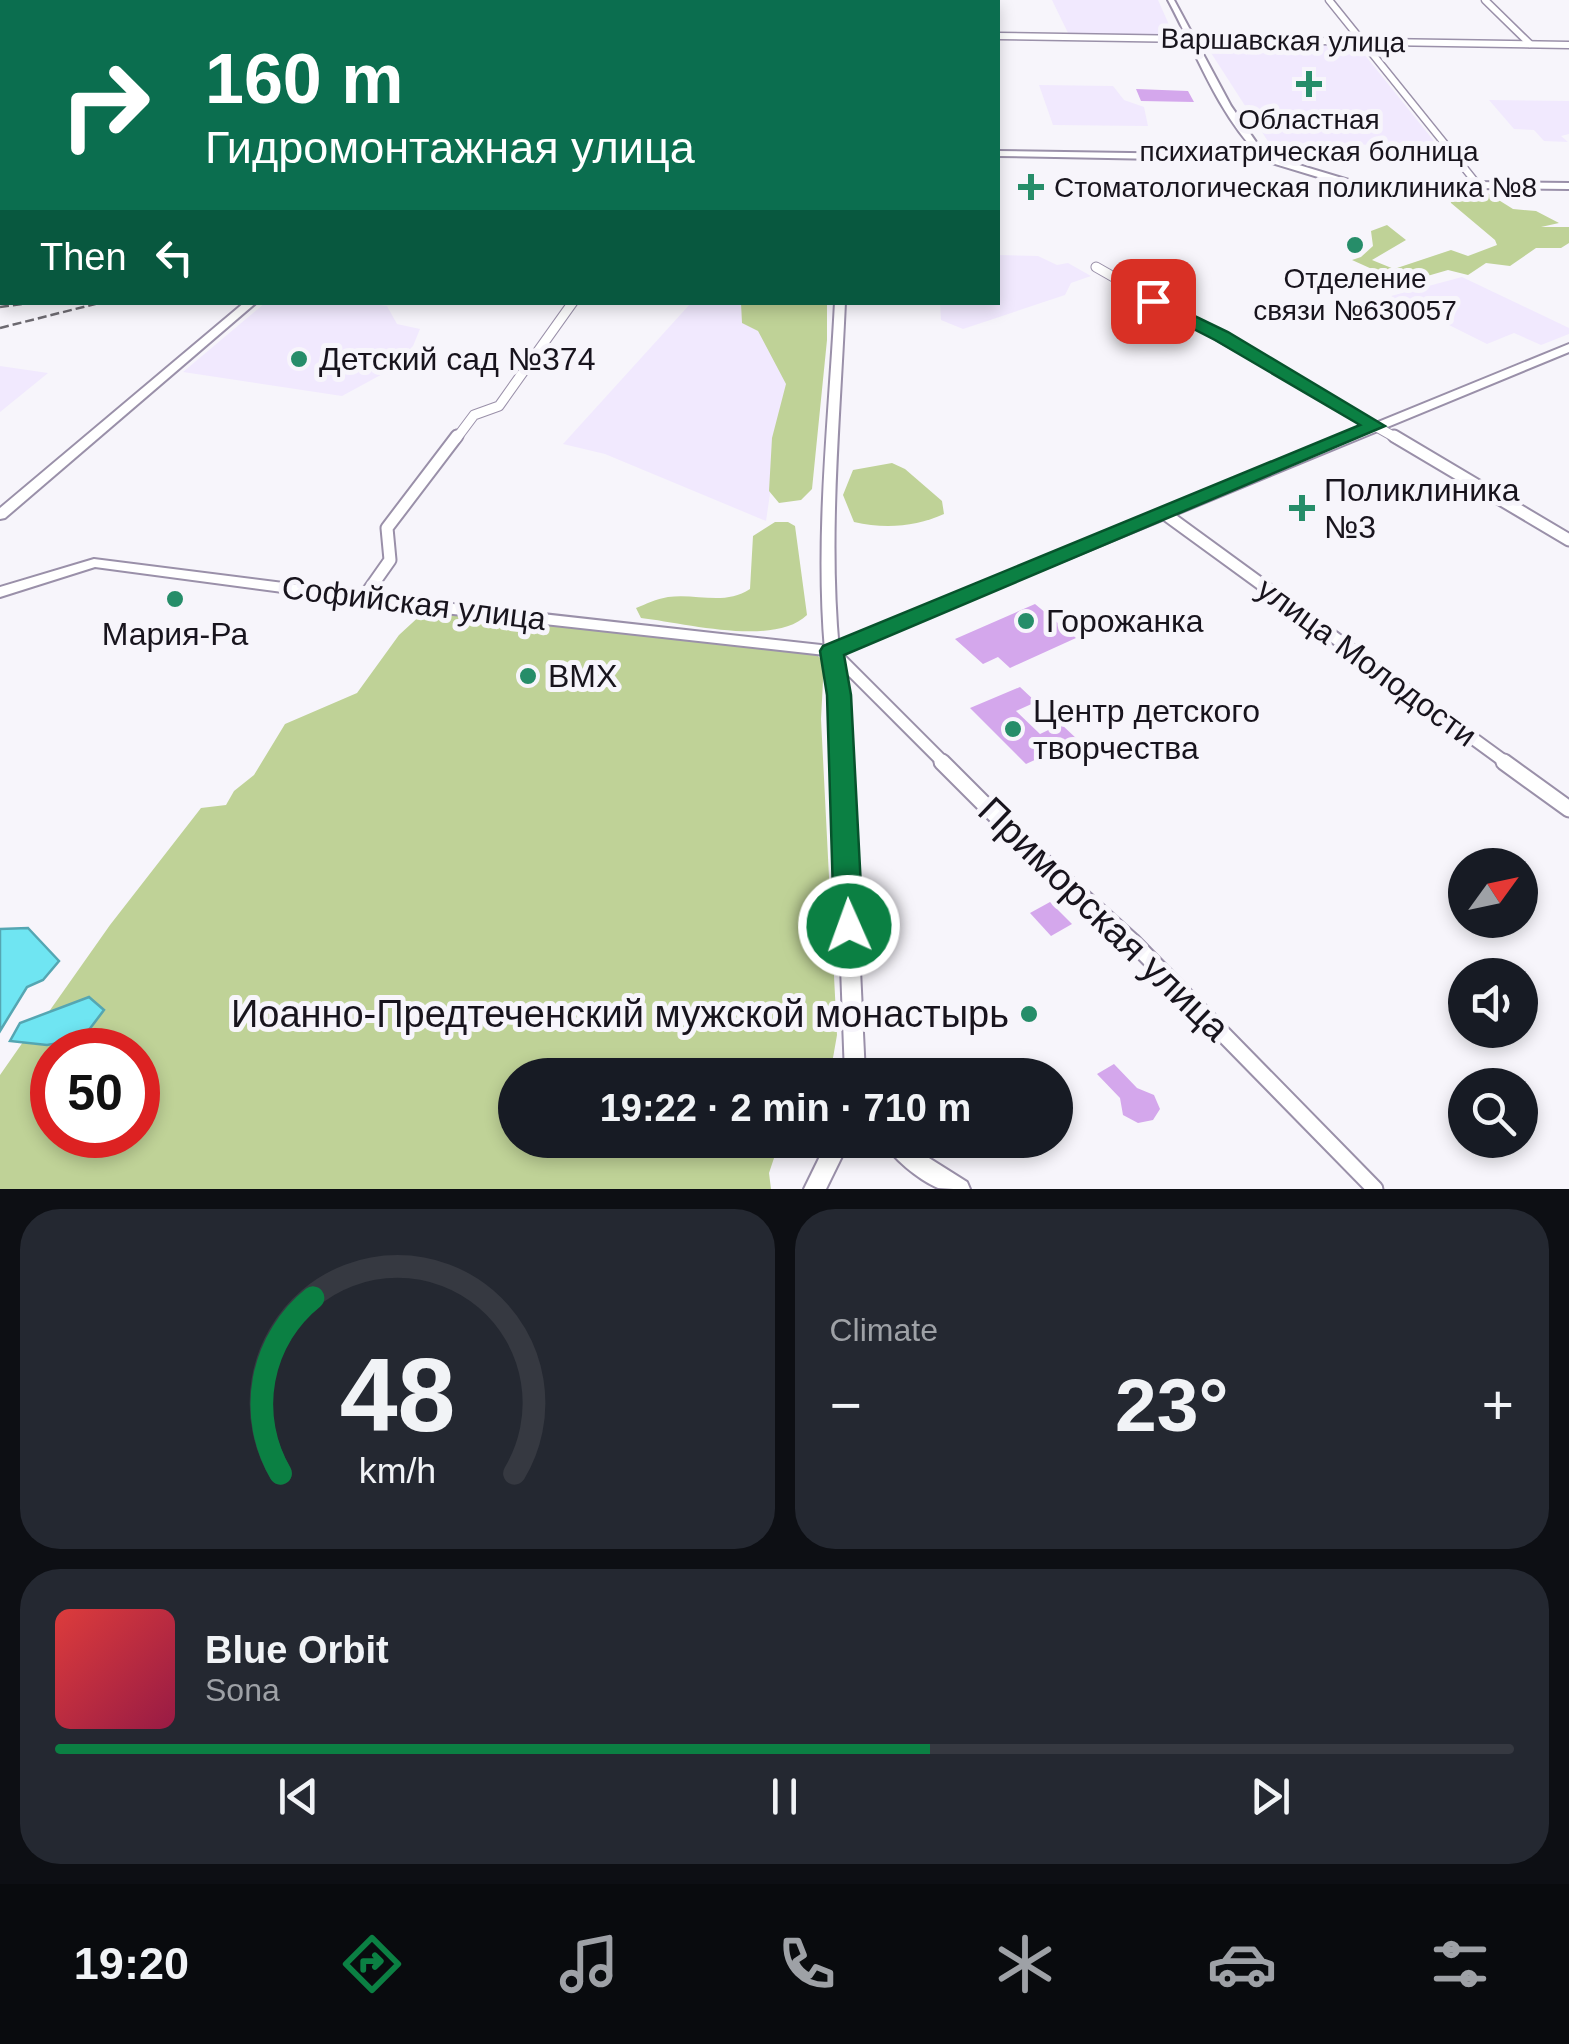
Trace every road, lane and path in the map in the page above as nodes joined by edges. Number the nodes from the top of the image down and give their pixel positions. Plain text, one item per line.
1 (1171, 0) edge
2 (1329, 0) edge
3 (1486, 0) edge
4 (1000, 36) edge
5 (1194, 40) junction
6 (1362, 40) junction
7 (1530, 44) junction
8 (1569, 45) edge
9 (1000, 154) edge
10 (1266, 158) junction
11 (1478, 185) junction
12 (1569, 186) edge
13 (1096, 267) dead end
14 (248, 305) edge
15 (571, 305) edge
16 (840, 305) edge
17 (1569, 348) edge
18 (1376, 426) junction
19 (0, 514) edge
20 (1165, 514) junction
21 (1569, 540) edge
22 (0, 592) edge
23 (364, 598) junction
24 (832, 651) junction
25 (1565, 801) edge
26 (855, 1058) edge
27 (830, 1158) edge
28 (911, 1158) edge
29 (815, 1189) edge
30 (958, 1189) edge
31 (1375, 1189) edge

1 - 5 street
2 - 6 street
3 - 7 street
4 - 5 street, Варшавская улица
5 - 6 street, Варшавская улица
5 - 10 street
6 - 7 street, Варшавская улица
6 - 11 street
7 - 8 street, Варшавская улица
9 - 10 street
10 - 11 street
11 - 12 street
13 - 18 street
14 - 19 street
15 - 23 street
16 - 24 street
17 - 18 main road
18 - 20 main road
18 - 21 street
20 - 24 main road
20 - 25 street, улица Молодости
22 - 23 main road, Софийская улица
23 - 24 main road, Софийская улица
24 - 26 main road
24 - 31 street, Приморская улица
27 - 29 main road
28 - 30 main road

